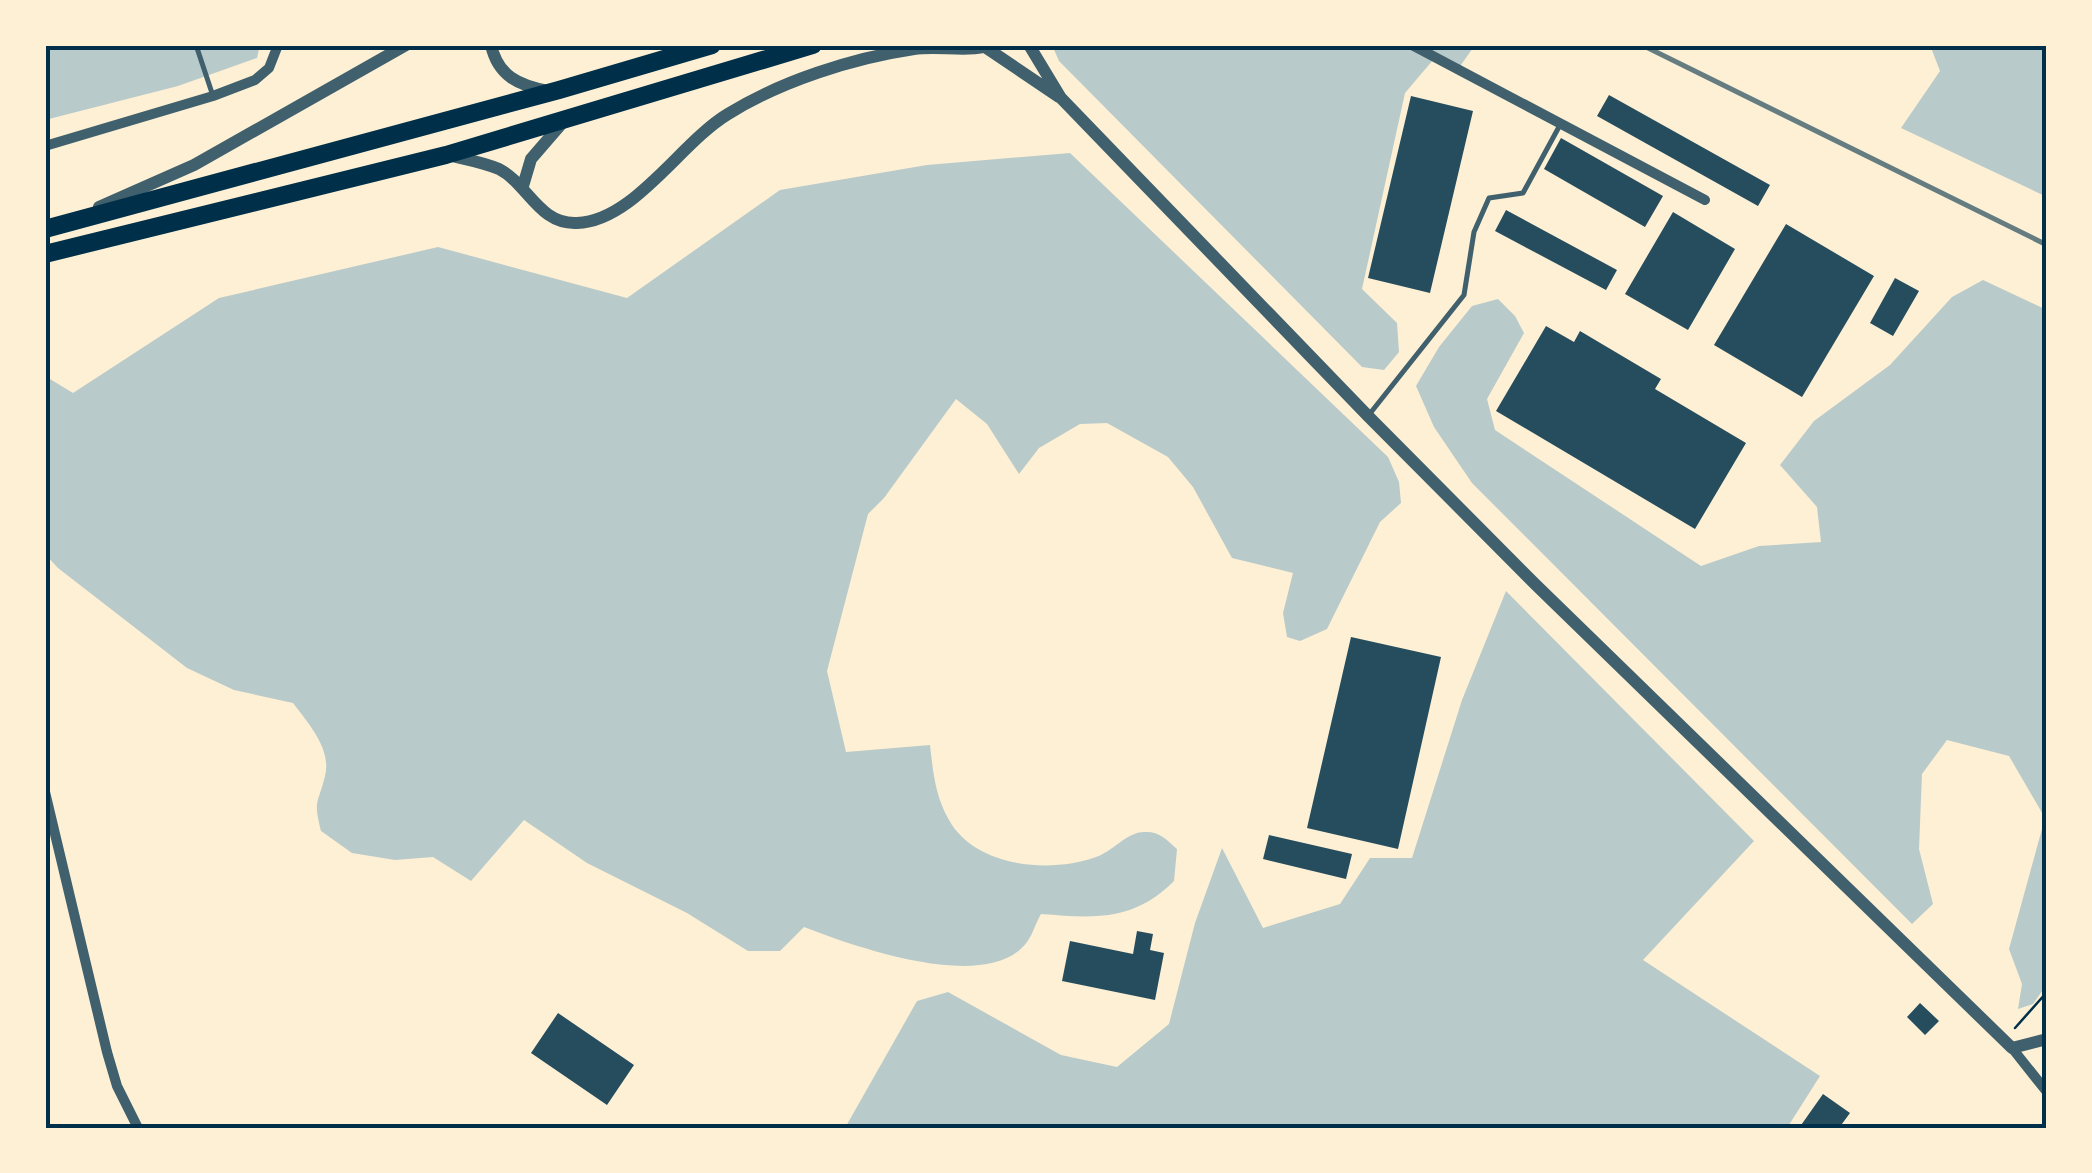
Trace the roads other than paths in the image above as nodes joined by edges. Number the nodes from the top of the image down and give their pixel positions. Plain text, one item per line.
1 (196, 45) edge
2 (278, 45) edge
3 (406, 45) edge
4 (492, 45) edge
5 (712, 45) edge
6 (813, 45) edge
7 (882, 45) edge
8 (947, 45) edge
9 (1029, 45) edge
10 (1412, 45) edge
11 (988, 46) edge
12 (865, 60) junction
13 (550, 92) junction
14 (213, 96) junction
15 (1061, 98) junction
16 (563, 122) junction
17 (1560, 125) junction
18 (45, 146) edge
19 (446, 155) junction
20 (523, 186) junction
21 (1705, 200) dead end
22 (53, 226) edge
23 (45, 254) edge
24 (1368, 416) junction
25 (45, 792) edge
26 (2047, 1039) edge
27 (2008, 1044) junction
28 (2047, 1092) edge
29 (138, 1128) edge

1 - 14 lane
2 - 14 street
3 - 22 street
4 - 13 street
5 - 13 main road
6 - 16 main road
7 - 12 street
8 - 11 street
8 - 12 street
9 - 15 street
10 - 17 street
11 - 15 street
12 - 20 street
13 - 22 main road
14 - 18 street
15 - 24 street
16 - 19 main road
16 - 20 street
17 - 21 street
17 - 24 lane
19 - 20 street
19 - 23 main road
24 - 27 street
25 - 29 street
26 - 27 street
27 - 28 street

